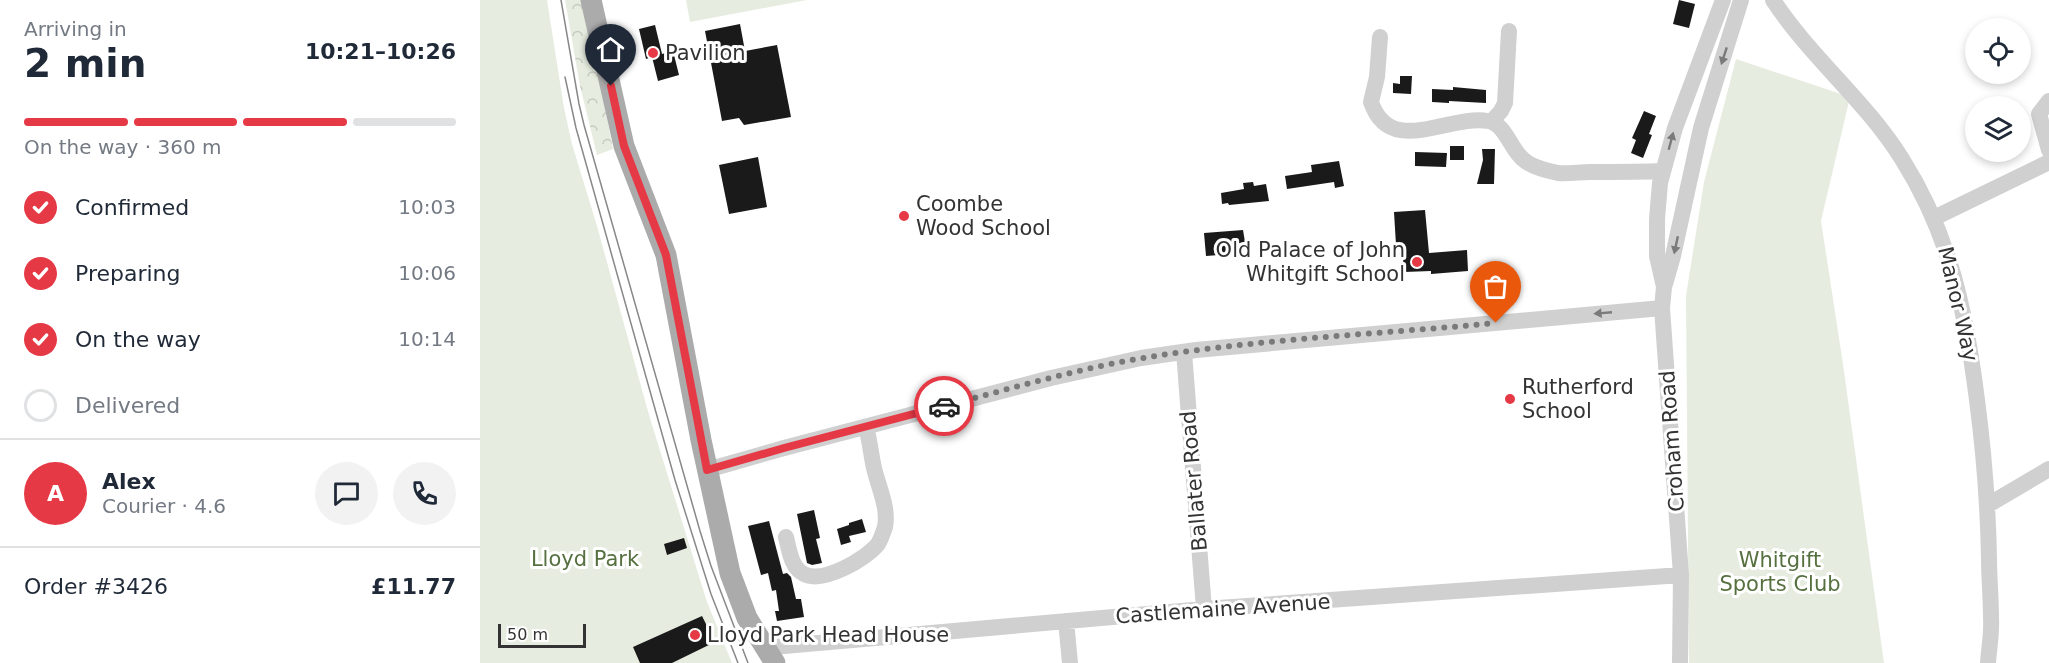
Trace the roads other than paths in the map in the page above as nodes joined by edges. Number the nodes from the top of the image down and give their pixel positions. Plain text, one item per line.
1 (591, 0) edge
2 (1723, 0) edge
3 (1741, 0) edge
4 (1773, 0) edge
5 (1509, 31) dead end
6 (1380, 37) dead end
7 (2049, 101) edge
8 (1491, 121) junction
9 (2049, 150) edge
10 (2049, 162) edge
11 (1663, 171) junction
12 (1934, 218) junction
13 (1664, 287) junction
14 (1662, 308) junction
15 (1184, 352) junction
16 (866, 427) junction
17 (2049, 469) edge
18 (707, 470) junction
19 (1988, 505) junction
20 (786, 537) dead end
21 (1682, 575) junction
22 (1204, 609) junction
23 (1066, 621) junction
24 (770, 656) edge
25 (1070, 663) edge
26 (1680, 663) edge
27 (1988, 663) edge

1 - 18 main road
11 -> 2 street, Croham Road
3 -> 13 street
4 - 12 street, Manor Way
5 - 8 street
6 - 8 street
7 - 9 street
8 - 11 street
10 - 12 street
11 - 13 street, Croham Road
12 - 19 street, Manor Way
13 - 14 street, Croham Road
14 -> 15 street
14 - 21 street, Croham Road
15 - 16 street
15 - 22 street, Ballater Road
16 - 18 street
16 - 20 street
17 - 19 street
18 - 24 main road
19 - 27 street, Manor Way
21 - 22 street, Castlemaine Avenue
21 - 26 street, Croham Road
22 - 23 street, Castlemaine Avenue
23 - 24 street, Castlemaine Avenue
23 - 25 street

